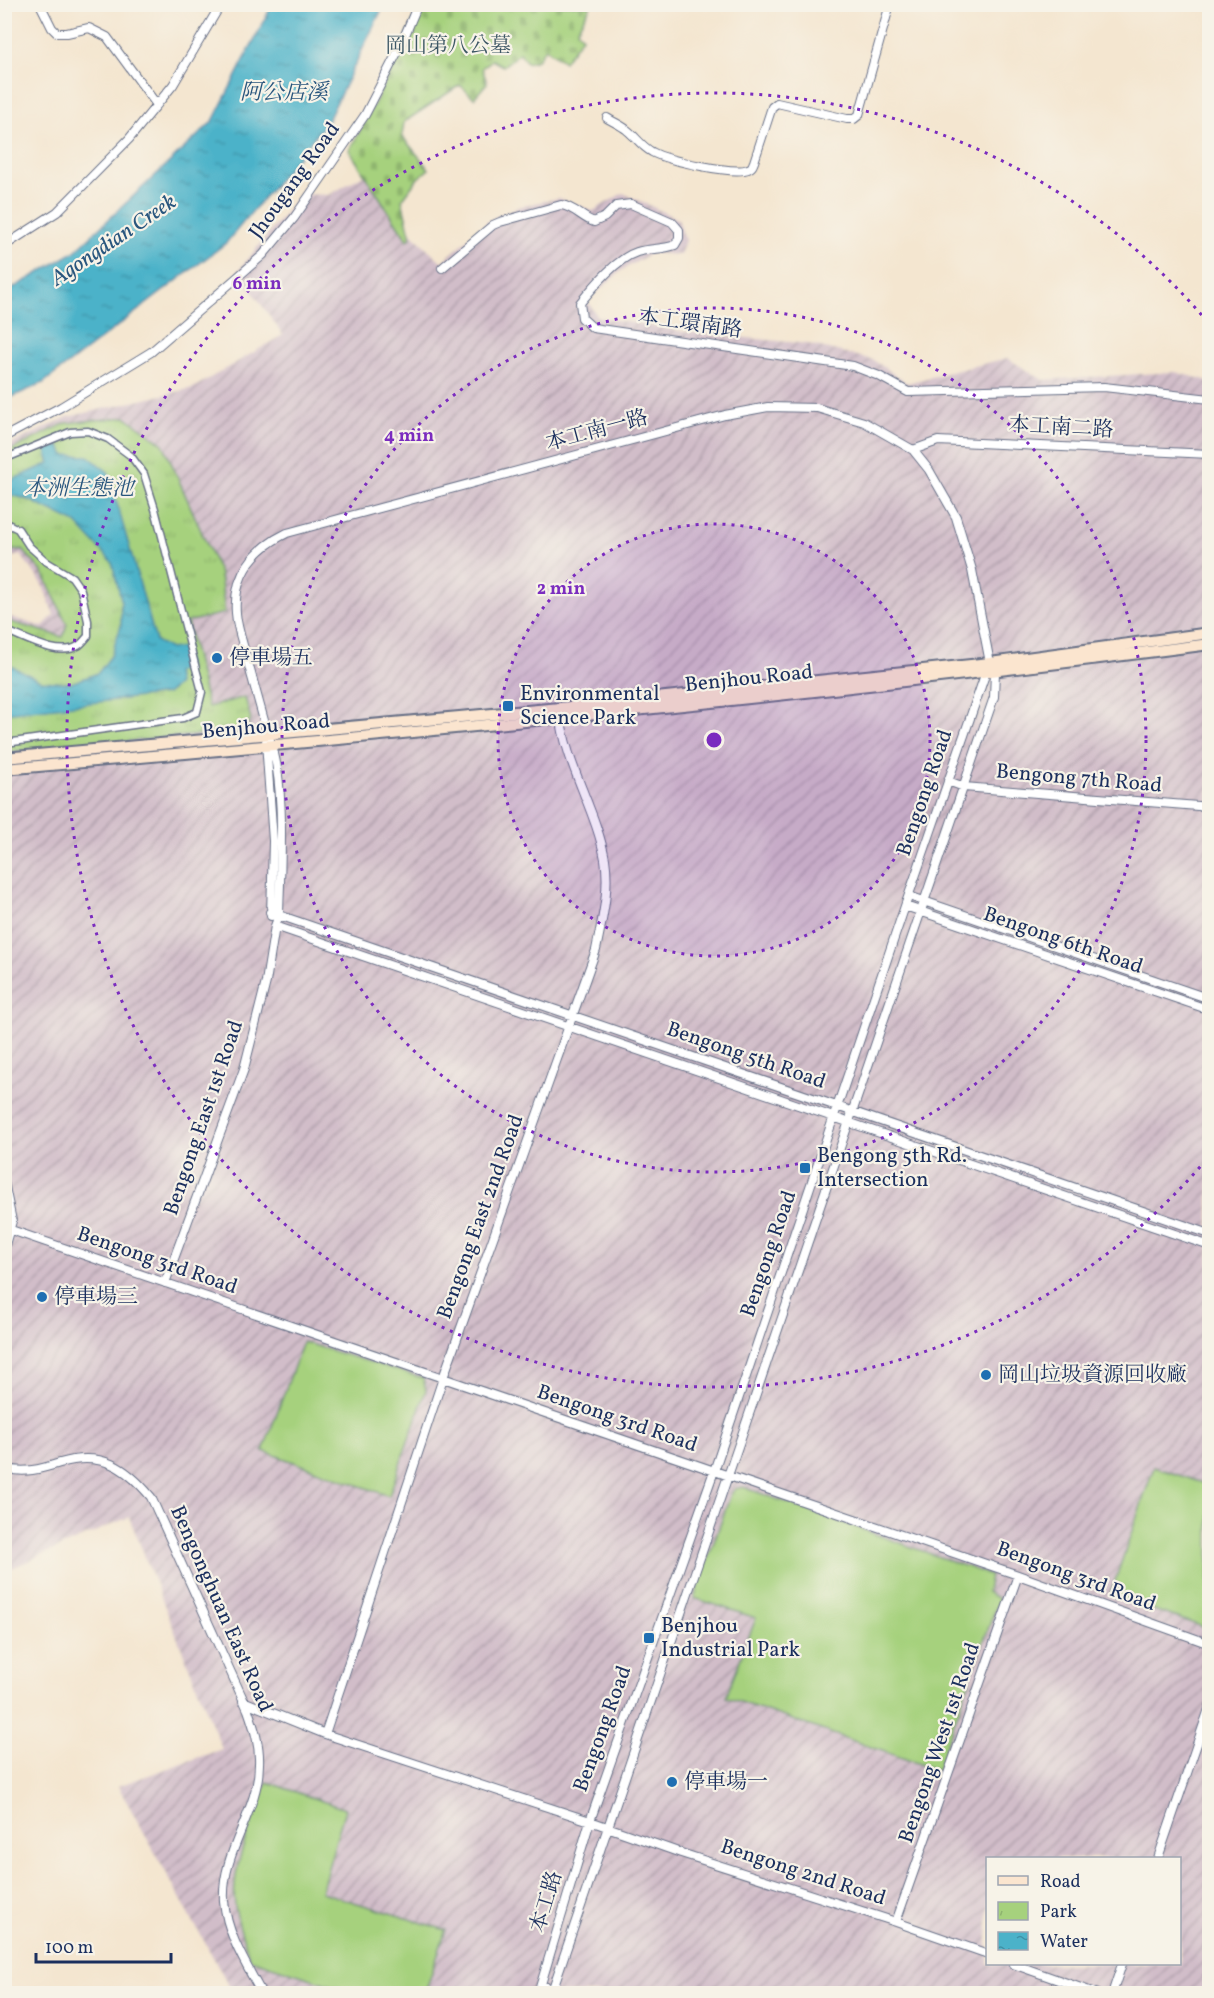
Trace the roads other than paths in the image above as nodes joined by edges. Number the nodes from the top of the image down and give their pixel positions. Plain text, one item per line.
1 (40, 4) edge
2 (221, 4) edge
3 (418, 4) edge
4 (890, 4) edge
5 (157, 105) junction
6 (607, 118) dead end
7 (4, 246) edge
8 (442, 268) dead end
9 (1209, 399) edge
10 (4, 437) edge
11 (913, 450) junction
12 (1209, 454) edge
13 (4, 459) edge
14 (4, 522) edge
15 (4, 630) edge
16 (1209, 633) edge
17 (1209, 644) edge
18 (990, 669) junction
19 (560, 714) junction
20 (13, 742) dead end
21 (269, 743) junction
22 (4, 758) edge
23 (4, 769) edge
24 (948, 781) junction
25 (964, 787) junction
26 (1209, 807) edge
27 (909, 896) junction
28 (924, 901) junction
29 (904, 906) junction
30 (920, 911) junction
31 (274, 913) junction
32 (275, 926) junction
33 (1209, 999) edge
34 (1209, 1010) edge
35 (571, 1015) junction
36 (568, 1025) junction
37 (838, 1107) junction
38 (851, 1111) junction
39 (834, 1117) junction
40 (848, 1122) junction
41 (4, 1182) edge
42 (4, 1223) edge
43 (11, 1230) junction
44 (1209, 1234) edge
45 (1209, 1246) edge
46 (4, 1248) edge
47 (165, 1283) junction
48 (442, 1378) junction
49 (4, 1468) edge
50 (714, 1471) junction
51 (728, 1476) junction
52 (1018, 1575) junction
53 (1209, 1644) edge
54 (243, 1701) junction
55 (1209, 1706) edge
56 (325, 1734) junction
57 (590, 1821) junction
58 (606, 1828) junction
59 (1158, 1857) edge
60 (896, 1922) junction
61 (986, 1954) edge
62 (1016, 1965) edge
63 (1122, 1965) edge
64 (539, 1989) edge
65 (551, 1991) edge
66 (262, 1994) edge
67 (566, 1994) edge
68 (1098, 1994) edge
69 (1112, 1994) edge

1 - 5 street
2 - 5 street
3 - 10 street, Jhougang Road
4 - 6 street
5 - 7 street
8 - 9 street, 本工環南路
11 - 12 street, 本工南二路
11 - 18 street, 本工南一路
11 - 21 street, 本工南一路
13 - 20 street
14 - 15 street
16 - 18 main road, Benjhou Road
17 - 18 main road, Benjhou Road
18 - 19 main road, Benjhou Road
18 - 24 street, Bengong Road
18 - 25 street, Bengong Road
19 - 21 main road, Benjhou Road
19 - 35 street, Bengong East 2nd Road
21 - 22 main road, Benjhou Road
21 - 23 main road, Benjhou Road
21 - 31 street, Bengong East 1st Road
24 - 25 street, Bengong 7th Road
24 - 27 street, Bengong Road
25 - 26 street, Bengong 7th Road
25 - 28 street, Bengong Road
27 - 28 street, Bengong 6th Road
27 - 29 street, Bengong Road
28 - 30 street, Bengong Road
28 - 33 street, Bengong 6th Road
29 - 30 street, Bengong 6th Road
29 - 37 street, Bengong Road
30 - 34 street, Bengong 6th Road
30 - 38 street, Bengong Road
31 - 32 street, Bengong East 1st Road
31 - 35 street, Bengong 5th Road
32 - 36 street, Bengong 5th Road
32 - 47 street, Bengong East 1st Road
35 - 36 street, Bengong East 2nd Road
35 - 37 street, Bengong 5th Road
36 - 39 street, Bengong 5th Road
36 - 48 street, Bengong East 2nd Road
37 - 38 street, Bengong 5th Road
37 - 39 street, Bengong Road
38 - 40 street, Bengong Road
38 - 44 street, Bengong 5th Road
39 - 40 street, Bengong 5th Road
39 - 50 street, Bengong Road
40 - 45 street, Bengong 5th Road
40 - 51 street, Bengong Road
41 - 43 street
42 - 43 street
43 - 46 street
43 - 47 street, Bengong 3rd Road
47 - 48 street, Bengong 3rd Road
48 - 50 street, Bengong 3rd Road
48 - 56 street, Bengong East 2nd Road
49 - 54 street, Bengonghuan East Road
50 - 51 street, Bengong 3rd Road
50 - 57 street, Bengong Road
51 - 52 street, Bengong 3rd Road
51 - 58 street, Bengong Road
52 - 53 street, Bengong 3rd Road
52 - 60 street, Bengong West 1st Road
54 - 56 street
54 - 66 street, Bengonghuan East Road
55 - 59 street
56 - 57 street
57 - 58 street, Bengong 2nd Road
57 - 64 street, 本工路
58 - 60 street, Bengong 2nd Road
58 - 65 street, 本工路
60 - 61 street, Bengong 2nd Road
62 - 68 street
63 - 69 street
64 - 65 street
65 - 67 street

